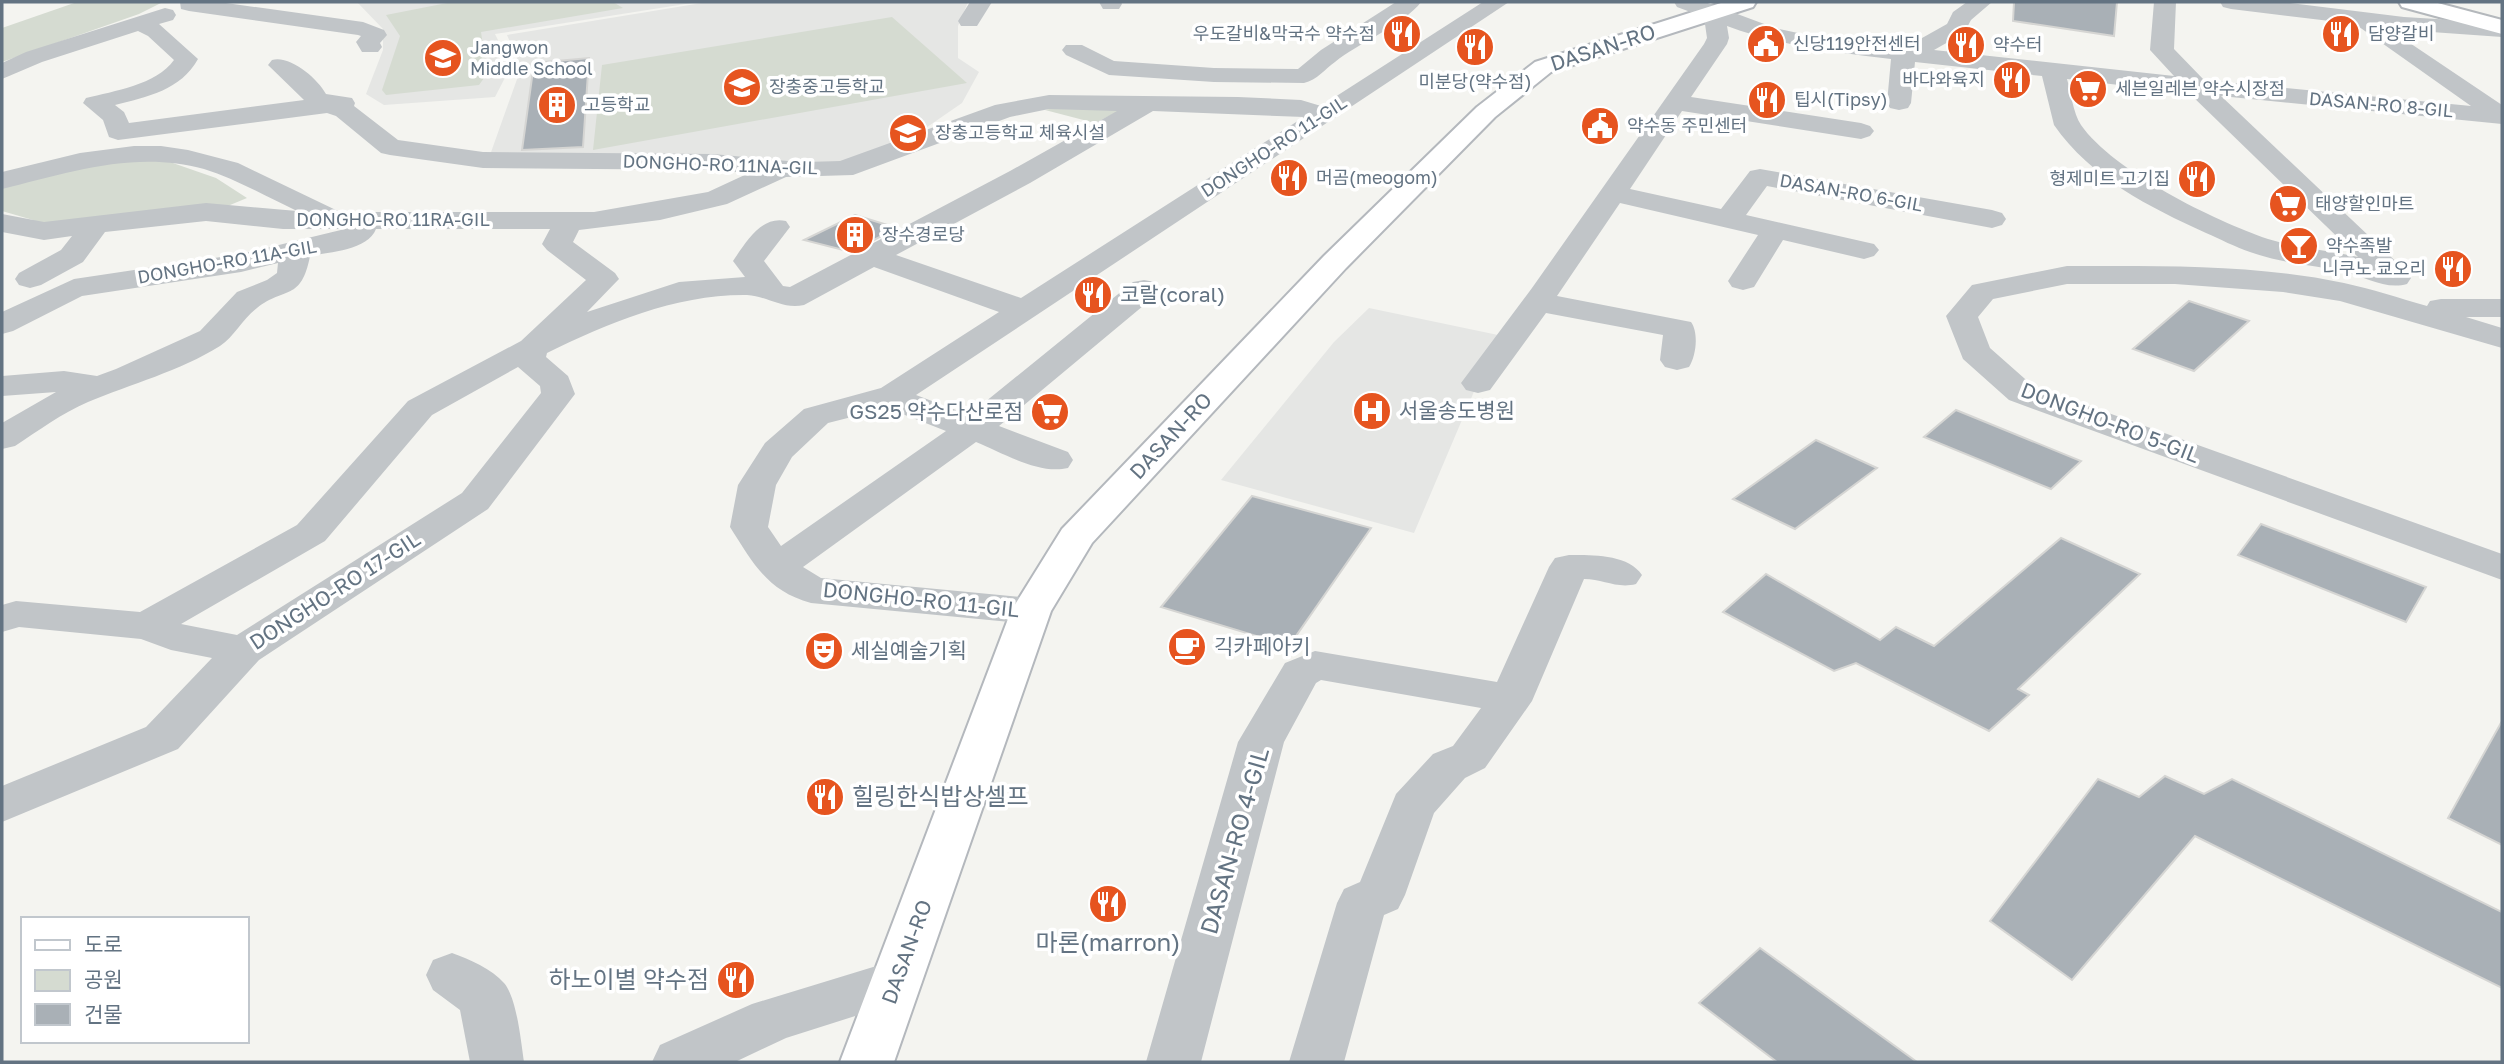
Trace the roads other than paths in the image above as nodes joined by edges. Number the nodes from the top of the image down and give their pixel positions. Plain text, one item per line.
1 (981, 2) edge
2 (1498, 2) edge
3 (1981, 2) edge
4 (2165, 2) edge
5 (2231, 2) edge
6 (2410, 2) edge
7 (192, 3) edge
8 (1715, 5) edge
9 (1413, 15) edge
10 (2359, 18) junction
11 (969, 21) dead end
12 (141, 24) junction
13 (2502, 29) edge
14 (1452, 31) junction
15 (370, 47) dead end
16 (1074, 50) dead end
17 (1912, 54) junction
18 (280, 65) dead end
19 (2053, 71) junction
20 (2, 72) edge
21 (2197, 87) junction
22 (368, 102) dead end
23 (1675, 102) junction
24 (1149, 103) junction
25 (1899, 103) dead end
26 (330, 104) junction
27 (1324, 115) junction
28 (2502, 116) edge
29 (1861, 131) dead end
30 (781, 169) junction
31 (2, 181) edge
32 (1612, 193) junction
33 (197, 194) dead end
34 (328, 215) junction
35 (1728, 218) junction
36 (1992, 219) dead end
37 (374, 220) junction
38 (569, 221) junction
39 (2, 223) edge
40 (95, 226) junction
41 (776, 227) dead end
42 (31, 229) junction
43 (1776, 229) junction
44 (2, 244) edge
45 (1864, 250) dead end
46 (296, 251) junction
47 (871, 256) junction
48 (1743, 281) dead end
49 (74, 288) junction
50 (1144, 289) dead end
51 (2397, 293) junction
52 (782, 294) junction
53 (1537, 302) junction
54 (2502, 308) edge
55 (1024, 310) junction
56 (2, 324) edge
57 (2502, 338) edge
58 (531, 349) junction
59 (1676, 360) dead end
60 (1478, 383) dead end
61 (2, 386) edge
62 (102, 386) junction
63 (890, 397) junction
64 (973, 428) junction
65 (2, 438) edge
66 (1055, 460) dead end
67 (776, 568) junction
68 (2502, 568) edge
69 (1622, 575) dead end
70 (1031, 611) junction
71 (2, 619) edge
72 (146, 626) junction
73 (244, 650) junction
74 (1510, 701) junction
75 (2, 805) edge
76 (452, 975) dead end
77 (896, 982) junction
78 (497, 1062) edge
79 (680, 1062) edge
80 (867, 1062) edge
81 (1173, 1062) edge
82 (1317, 1062) edge

1 - 11 street
2 - 14 street, DONGHO-RO 11-GIL
3 - 17 street
4 - 21 street
5 - 10 street
6 - 13 main road
7 - 12 street
7 - 15 street
8 - 17 street, DASAN-RO 8-GIL
8 - 23 street
8 - 70 main road, DASAN-RO
9 - 14 street
9 - 16 street
10 - 13 street
10 - 28 street, DASAN-RO 8-GIL
12 - 20 street
12 - 26 street
14 - 27 street, DONGHO-RO 11-GIL
17 - 19 street, DASAN-RO 8-GIL
17 - 25 street
18 - 26 street, DONGHO-RO 11NA-GIL
19 - 21 street, DASAN-RO 8-GIL
19 - 51 street
21 - 28 street, DASAN-RO 8-GIL
21 - 51 street
22 - 26 street
23 - 29 street
23 - 32 street
24 - 27 street, DONGHO-RO 11NA-GIL
24 - 30 street, DONGHO-RO 11NA-GIL
24 - 47 street
26 - 30 street, DONGHO-RO 11NA-GIL
27 - 55 street, DONGHO-RO 11-GIL
30 - 38 street, DONGHO-RO 11RA-GIL
31 - 34 street
32 - 35 street
32 - 53 street
33 - 34 street
34 - 37 street, DONGHO-RO 11RA-GIL
34 - 40 street, DONGHO-RO 11RA-GIL
35 - 36 street, DASAN-RO 6-GIL
35 - 43 street
37 - 38 street, DONGHO-RO 11RA-GIL
37 - 46 street, DONGHO-RO 11A-GIL
38 - 58 street
39 - 42 street
40 - 42 street, DONGHO-RO 11RA-GIL
40 - 49 street, DONGHO-RO 11A-GIL
41 - 52 street
42 - 44 street, DONGHO-RO 11RA-GIL
43 - 45 street
43 - 48 street
46 - 49 street, DONGHO-RO 11A-GIL
46 - 62 street
47 - 52 street
47 - 55 street
49 - 56 street, DONGHO-RO 11A-GIL
50 - 64 street
51 - 54 street
51 - 57 street, DONGHO-RO 5-GIL
51 - 68 street, DONGHO-RO 5-GIL
52 - 58 street
53 - 59 street
53 - 60 street
55 - 63 street, DONGHO-RO 11-GIL
58 - 72 street
58 - 73 street, DONGHO-RO 17-GIL
61 - 62 street
62 - 65 street
63 - 64 street
63 - 67 street, DONGHO-RO 11-GIL
64 - 66 street
64 - 67 street
67 - 70 street, DONGHO-RO 11-GIL
69 - 74 street
70 - 77 main road, DASAN-RO
71 - 72 street
72 - 73 street
73 - 75 street, DONGHO-RO 17-GIL
74 - 81 street, DASAN-RO 4-GIL
74 - 82 street
76 - 78 street
77 - 79 street
77 - 80 main road, DASAN-RO

